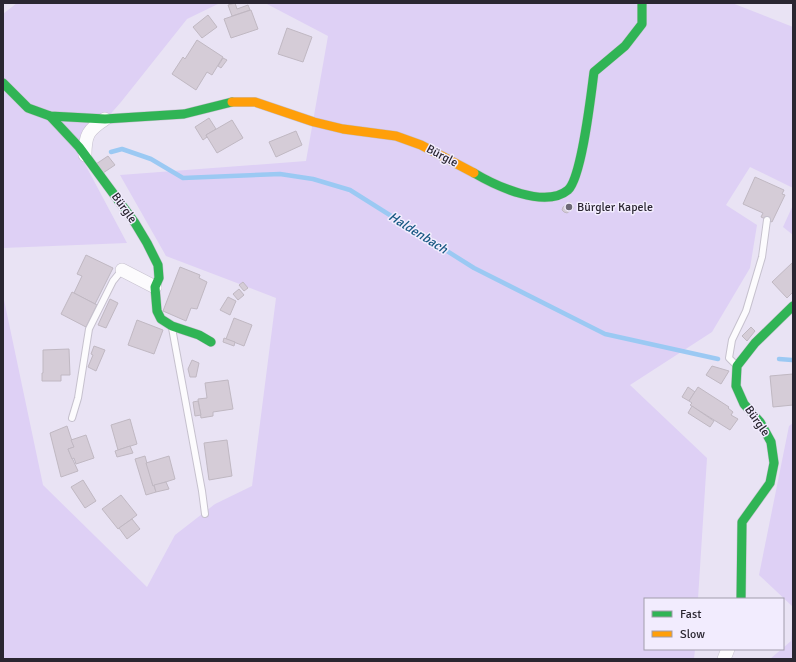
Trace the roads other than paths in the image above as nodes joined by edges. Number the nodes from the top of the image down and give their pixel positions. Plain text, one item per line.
1 (642, 3) edge
2 (3, 83) edge
3 (50, 116) junction
4 (105, 119) junction
5 (85, 155) junction
6 (767, 220) dead end
7 (122, 270) joint
8 (155, 287) junction
9 (793, 306) edge
10 (172, 326) junction
11 (211, 342) dead end
12 (737, 366) junction
13 (72, 418) dead end
14 (205, 514) dead end
15 (741, 598) edge

1 - 4 street, Bürgle
2 - 3 street, Bürgle
3 - 4 street, Bürgle
3 - 5 street, Bürgle
4 - 5 street
5 - 8 street, Bürgle
6 - 12 lane
7 - 8 street
7 - 13 lane
8 - 10 street, Bürgle
9 - 12 street
10 - 11 street, Bürgle
10 - 14 lane
12 - 15 street, Bürgle

